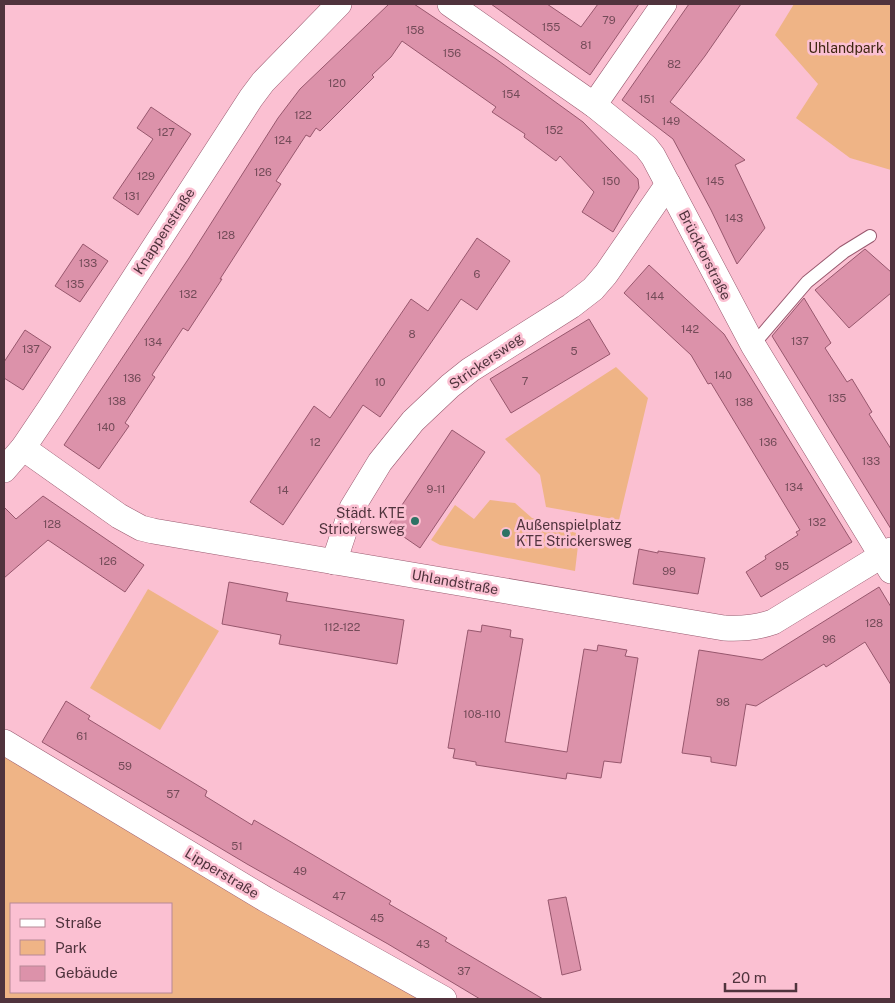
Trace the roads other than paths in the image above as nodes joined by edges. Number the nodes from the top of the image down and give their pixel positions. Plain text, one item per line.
1 (339, 4) edge
2 (450, 4) edge
3 (664, 4) edge
4 (594, 105) junction
5 (668, 184) junction
6 (870, 236) dead end
7 (753, 345) junction
8 (23, 448) junction
9 (4, 470) edge
10 (888, 559) edge
11 (334, 562) junction
12 (4, 742) edge
13 (444, 999) edge

1 - 8 street, Knappenstraße
2 - 4 street, Brücktorstraße
3 - 4 street
4 - 5 street, Brücktorstraße
5 - 7 street, Brücktorstraße
5 - 11 street, Strickersweg
6 - 7 lane
7 - 10 street, Brücktorstraße
8 - 9 street, Knappenstraße
8 - 11 street, Uhlandstraße
10 - 11 street, Uhlandstraße
12 - 13 street, Lipperstraße

